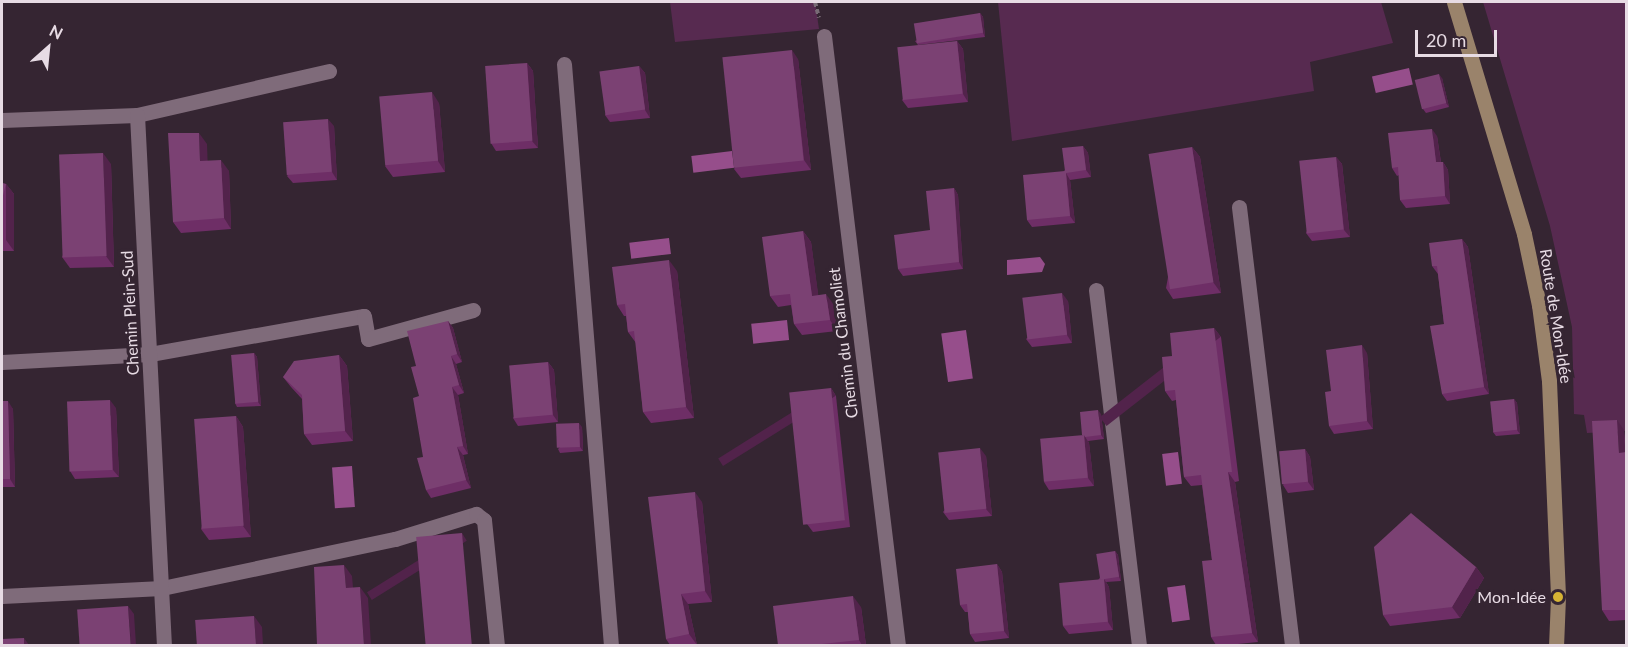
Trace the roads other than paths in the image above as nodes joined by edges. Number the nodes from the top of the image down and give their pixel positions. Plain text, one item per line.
1 (1454, 2) edge
2 (824, 36) dead end
3 (564, 64) dead end
4 (329, 71) dead end
5 (137, 115) junction
6 (2, 120) edge
7 (1239, 207) dead end
8 (1096, 290) dead end
9 (473, 310) dead end
10 (150, 354) junction
11 (2, 362) edge
12 (162, 588) junction
13 (2, 596) edge
14 (164, 645) edge
15 (497, 645) edge
16 (611, 645) edge
17 (897, 645) edge
18 (1139, 645) edge
19 (1292, 645) edge
20 (1556, 645) edge

1 - 20 main road, Route de Mon-Idée
2 - 17 street, Chemin du Chamoliet
3 - 16 street
4 - 5 street
5 - 6 street
5 - 10 street, Chemin Plein-Sud
7 - 19 street
8 - 18 street
9 - 10 street
10 - 11 street
10 - 12 street, Chemin Plein-Sud
12 - 13 street
12 - 14 street, Chemin Plein-Sud
12 - 15 street

